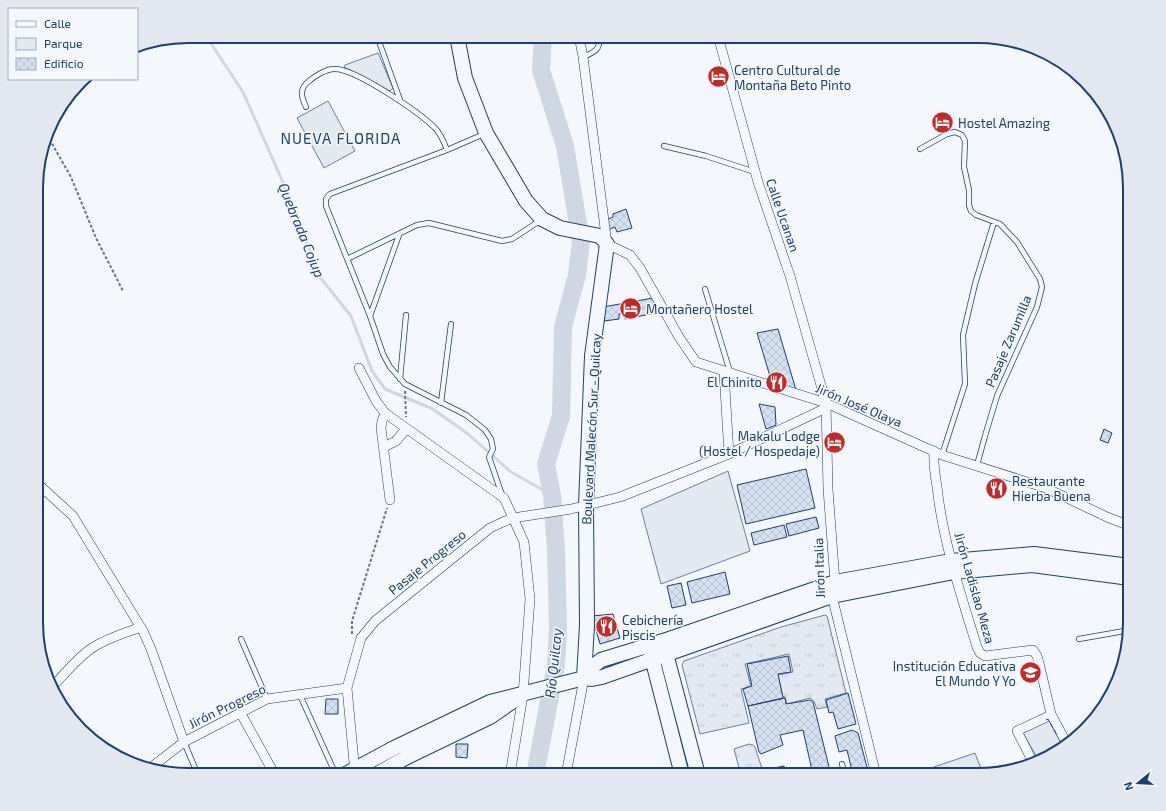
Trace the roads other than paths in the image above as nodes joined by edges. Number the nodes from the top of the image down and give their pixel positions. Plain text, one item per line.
1 (380, 43) edge
2 (458, 43) edge
3 (580, 43) edge
4 (600, 43) edge
5 (720, 43) edge
6 (583, 57) junction
7 (400, 100) junction
8 (306, 107) dead end
9 (486, 133) junction
10 (664, 146) dead end
11 (920, 149) dead end
12 (447, 150) junction
13 (755, 172) junction
14 (542, 219) junction
15 (994, 222) junction
16 (399, 235) junction
17 (603, 240) junction
18 (346, 259) junction
19 (705, 289) dead end
20 (406, 315) dead end
21 (370, 316) junction
22 (452, 324) dead end
23 (359, 368) dead end
24 (727, 373) junction
25 (400, 379) junction
26 (441, 402) junction
27 (826, 406) junction
28 (385, 413) junction
29 (406, 429) junction
30 (384, 447) junction
31 (938, 453) junction
32 (729, 454) junction
33 (977, 465) junction
34 (43, 488) edge
35 (504, 498) junction
36 (390, 500) road end
37 (586, 505) junction
38 (571, 509) joint
39 (520, 517) junction
40 (1123, 523) edge
41 (1064, 563) junction
42 (953, 566) junction
43 (1123, 566) edge
44 (1123, 576) edge
45 (835, 582) junction
46 (832, 596) junction
47 (141, 626) junction
48 (1123, 631) edge
49 (241, 639) dead end
50 (1079, 639) dead end
51 (665, 648) junction
52 (650, 653) junction
53 (578, 680) junction
54 (56, 683) edge
55 (347, 688) junction
56 (529, 693) junction
57 (300, 694) junction
58 (267, 699) junction
59 (240, 712) junction
60 (1051, 715) junction
61 (1064, 739) edge
62 (184, 742) junction
63 (1031, 758) edge
64 (156, 764) edge
65 (842, 764) dead end
66 (195, 768) edge
67 (271, 768) edge
68 (333, 768) edge
69 (351, 768) edge
70 (361, 768) edge
71 (387, 768) edge
72 (512, 768) edge
73 (567, 768) edge
74 (680, 768) edge
75 (696, 768) edge
76 (843, 768) edge
77 (874, 768) edge

1 - 7 lane
2 - 9 main road
3 - 6 street, Boulevard Malecón Sur - Quilcay
4 - 6 lane
5 - 13 street, Calle Ucanan
6 - 17 street, Boulevard Malecón Sur - Quilcay
7 - 8 lane
7 - 12 lane
9 - 12 lane
9 - 14 main road
10 - 13 lane
11 - 15 lane, Pasaje Zarumilla
12 - 18 lane
13 - 27 street, Calle Ucanan
14 - 16 lane
14 - 17 main road
15 - 31 lane
15 - 33 lane, Pasaje Zarumilla
16 - 18 lane
16 - 21 lane
17 - 24 street, Jirón José Olaya
17 - 37 main road, Boulevard Malecón Sur - Quilcay
18 - 21 lane
19 - 24 lane
20 - 25 lane
21 - 25 lane
22 - 26 lane
23 - 28 street
24 - 27 street, Jirón José Olaya
24 - 32 street
25 - 26 lane
26 - 35 lane
27 - 31 street, Jirón José Olaya
27 - 32 street, Jirón José Olaya
27 - 45 street, Jirón Italia
28 - 29 street
28 - 30 street
29 - 30 street
29 - 35 street
30 - 36 street
31 - 33 street, Jirón José Olaya
31 - 42 street, Jirón Ladislao Meza
32 - 37 street, Jirón José Olaya
33 - 40 street, Jirón José Olaya
34 - 47 street
35 - 39 street
37 - 38 street, Jirón José Olaya
37 - 53 main road, Boulevard Malecón Sur - Quilcay
38 - 39 street, Pasaje Progreso
39 - 55 street, Pasaje Progreso
39 - 56 street
41 - 42 main road
41 - 43 main road
41 - 44 main road
42 - 45 main road
42 - 46 main road
42 - 60 street, Jirón Ladislao Meza
45 - 46 street, Jirón Italia
45 - 51 main road
46 - 51 main road
46 - 77 street, Jirón Italia
47 - 54 street
47 - 62 street
48 - 50 lane
49 - 58 lane
51 - 52 main road
51 - 75 main road
52 - 53 main road
52 - 74 main road
53 - 56 main road
53 - 73 street, Boulevard Malecón Sur - Quilcay
55 - 57 street, Jirón Progreso
55 - 69 street
56 - 70 main road
56 - 71 main road
56 - 72 street
57 - 58 street, Jirón Progreso
57 - 68 lane
58 - 59 street, Jirón Progreso
59 - 62 street, Jirón Progreso
59 - 67 street
60 - 61 street, Jirón Ladislao Meza
60 - 63 street
62 - 64 street, Jirón Progreso
62 - 66 lane
65 - 76 lane

